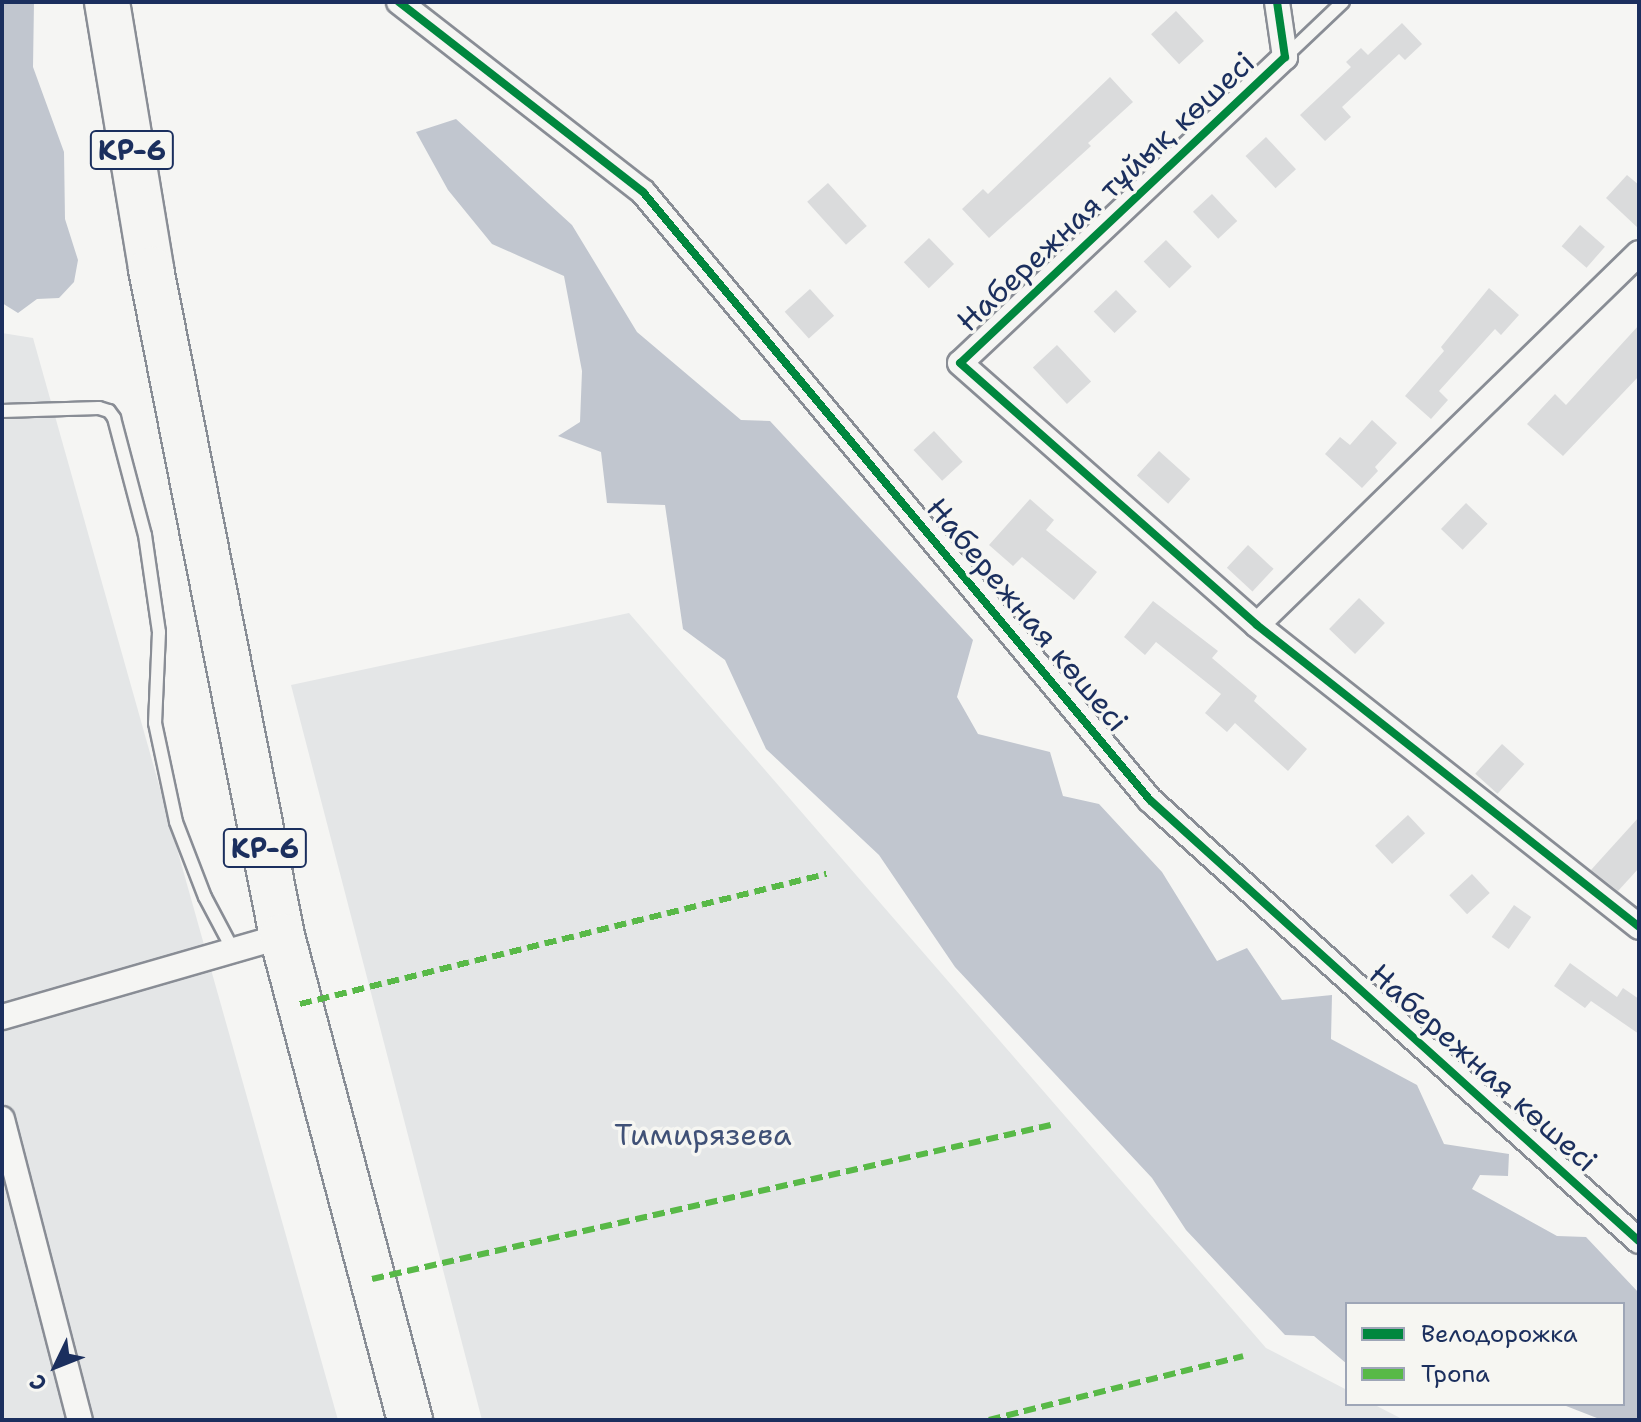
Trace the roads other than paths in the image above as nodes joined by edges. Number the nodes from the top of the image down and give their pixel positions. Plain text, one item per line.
1 (399, 2) edge
2 (1277, 2) edge
3 (1343, 2) edge
4 (109, 17) edge
5 (1285, 57) junction
6 (1639, 253) edge
7 (2, 411) edge
8 (1257, 625) junction
9 (1639, 927) edge
10 (282, 936) junction
11 (232, 948) junction
12 (2, 1017) edge
13 (2, 1119) edge
14 (1639, 1241) edge
15 (80, 1420) edge
16 (410, 1420) edge

1 - 14 street, Набережная көшесі
2 - 5 street
3 - 5 lane, Набережная тұйық көшесі
4 - 10 highway, KP-6
5 - 8 street, Набережная тұйық көшесі
6 - 8 street
7 - 11 lane
8 - 9 street
10 - 11 street
10 - 16 highway, KP-6
11 - 12 street
13 - 15 street

